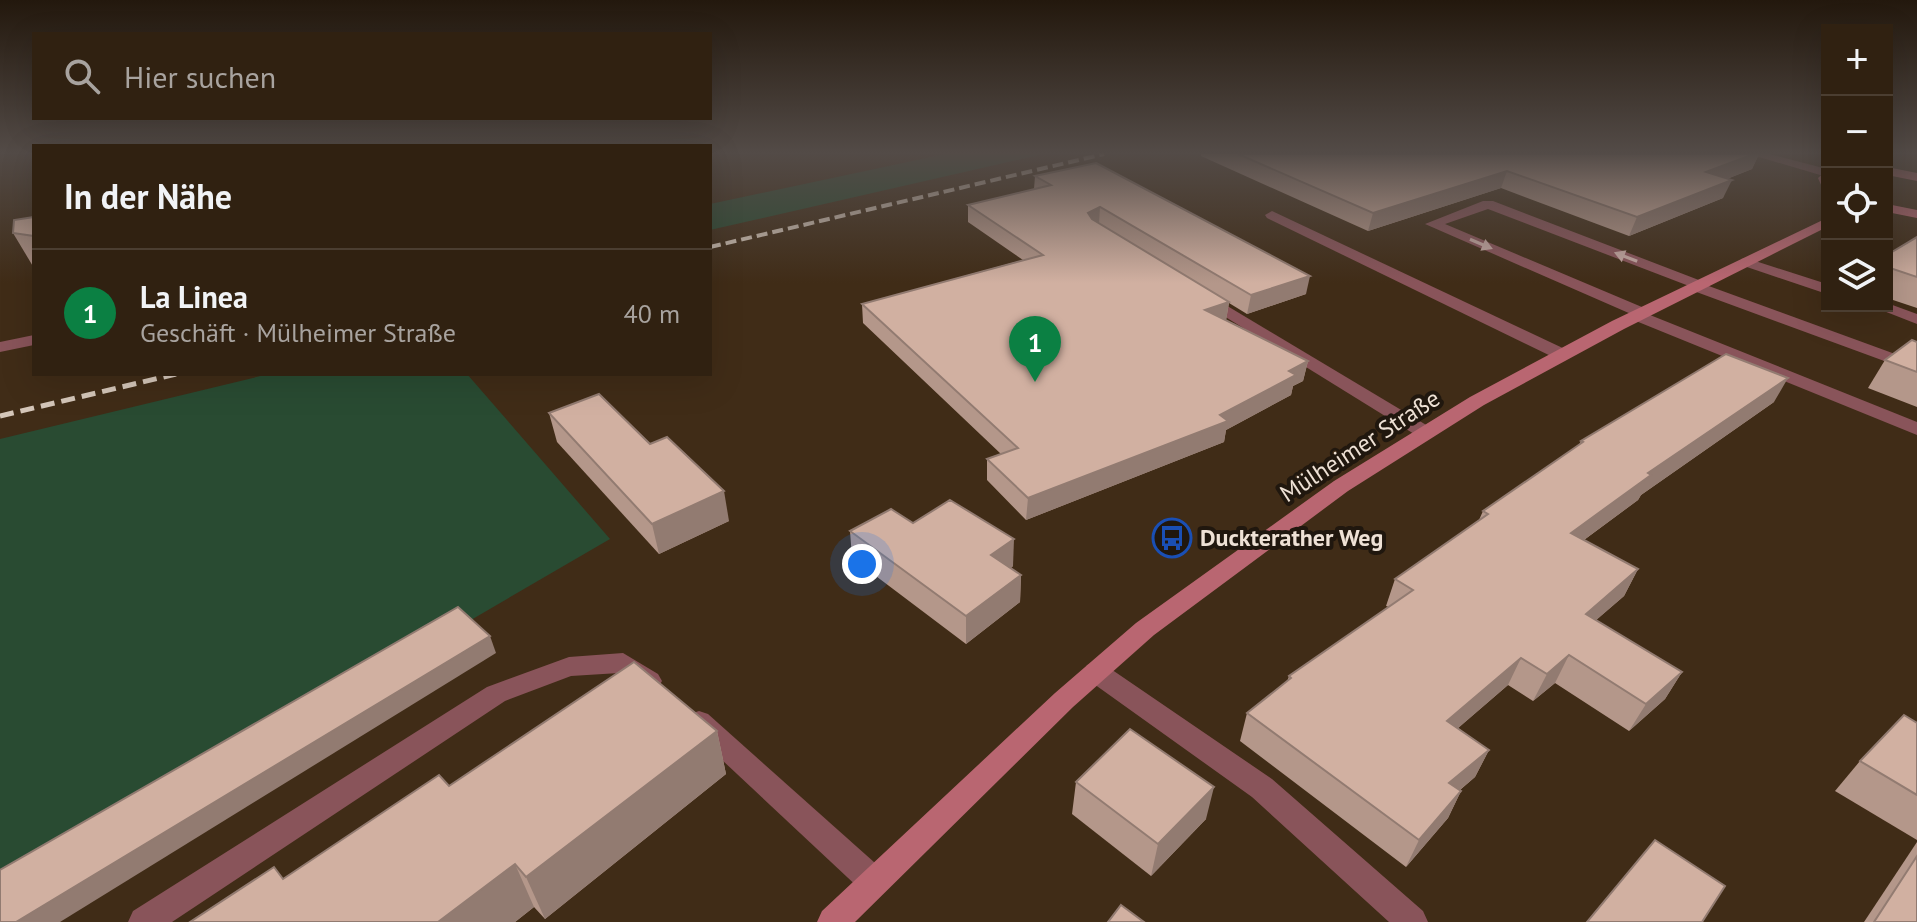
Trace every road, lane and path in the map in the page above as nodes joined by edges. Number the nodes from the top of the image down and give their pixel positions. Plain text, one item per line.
1 (1893, 209) edge
2 (1917, 214) edge
3 (1272, 215) dead end
4 (1821, 225) edge
5 (1746, 262) junction
6 (1697, 286) junction
7 (1821, 287) edge
8 (1189, 288) edge
9 (1893, 311) edge
10 (1640, 314) junction
11 (1917, 319) edge
12 (32, 340) edge
13 (0, 347) edge
14 (1563, 355) junction
15 (1917, 368) edge
16 (1917, 429) edge
17 (1426, 433) junction
18 (1096, 672) junction
19 (873, 881) junction
20 (144, 922) edge
21 (833, 922) edge
22 (1412, 922) edge

1 - 2 main road
3 - 14 street
4 - 5 main road, Mülheimer Straße
5 - 6 main road, Mülheimer Straße
5 - 7 street
6 - 10 main road, Mülheimer Straße
6 -> 10 street
6 - 15 street
8 - 17 street
9 - 11 street
10 - 14 main road, Mülheimer Straße
10 - 16 street
12 - 13 street
14 - 17 main road, Mülheimer Straße
17 - 18 main road, Mülheimer Straße
18 - 19 main road, Mülheimer Straße
18 - 22 street
19 - 20 street
19 - 21 main road, Mülheimer Straße

